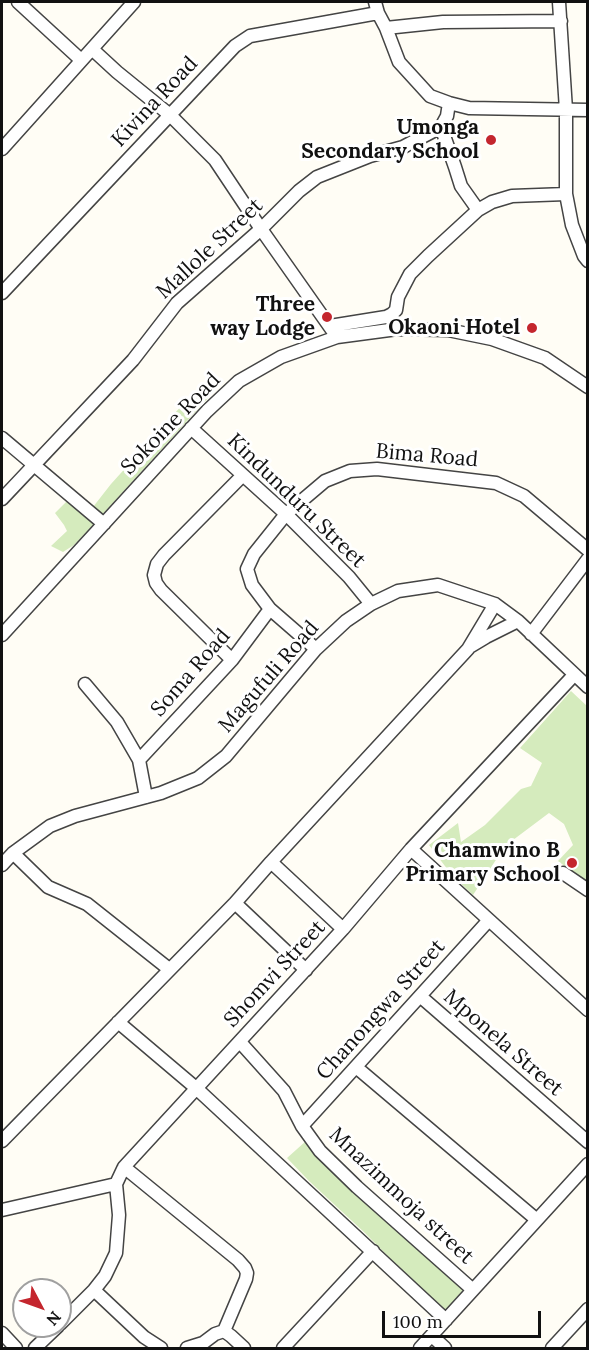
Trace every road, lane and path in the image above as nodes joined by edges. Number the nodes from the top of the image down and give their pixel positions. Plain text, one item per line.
1 (18, 2) edge
2 (134, 2) edge
3 (559, 2) edge
4 (377, 7) edge
5 (561, 21) junction
6 (386, 28) junction
7 (92, 49) junction
8 (81, 60) junction
9 (449, 104) junction
10 (566, 110) junction
11 (588, 110) edge
12 (170, 115) junction
13 (441, 127) junction
14 (2, 149) edge
15 (566, 194) junction
16 (478, 210) junction
17 (261, 229) junction
18 (588, 261) edge
19 (2, 293) edge
20 (330, 326) junction
21 (337, 337) junction
22 (588, 387) edge
23 (191, 428) junction
24 (2, 438) edge
25 (33, 465) junction
26 (243, 474) junction
27 (2, 499) edge
28 (286, 514) junction
29 (104, 524) junction
30 (588, 550) edge
31 (588, 560) edge
32 (371, 604) junction
33 (495, 604) junction
34 (270, 609) junction
35 (518, 621) junction
36 (531, 634) junction
37 (2, 635) edge
38 (468, 648) junction
39 (316, 649) junction
40 (232, 660) junction
41 (574, 675) junction
42 (85, 684) dead end
43 (588, 687) edge
44 (139, 760) junction
45 (146, 797) junction
46 (411, 849) junction
47 (6, 858) edge
48 (271, 862) junction
49 (563, 873) dead end
50 (588, 890) edge
51 (235, 903) junction
52 (489, 920) junction
53 (343, 930) junction
54 (169, 969) junction
55 (306, 970) junction
56 (420, 996) junction
57 (588, 1010) edge
58 (118, 1022) junction
59 (240, 1042) junction
60 (356, 1067) junction
61 (196, 1088) junction
62 (302, 1126) junction
63 (2, 1142) edge
64 (588, 1142) edge
65 (588, 1164) edge
66 (124, 1167) junction
67 (116, 1184) junction
68 (2, 1210) edge
69 (537, 1220) junction
70 (373, 1251) junction
71 (94, 1290) junction
72 (473, 1290) junction
73 (588, 1309) edge
74 (72, 1312) edge
75 (446, 1320) junction
76 (224, 1331) junction
77 (2, 1333) edge
78 (432, 1336) junction
79 (16, 1348) edge
80 (161, 1348) edge
81 (187, 1348) edge
82 (244, 1348) edge
83 (283, 1348) edge
84 (420, 1348) edge
85 (444, 1348) edge
86 (552, 1348) edge

1 - 8 street
2 - 7 street
3 - 5 street
4 - 6 street
4 - 12 street, Kivina Road
5 - 6 street
5 - 10 street
6 - 9 street
7 - 8 street
7 - 12 street
8 - 14 street
9 - 10 street
9 - 13 street
10 - 11 street
10 - 15 street
12 - 17 street
12 - 19 street, Kivina Road
13 - 16 street
13 - 17 street, Mallole Street
15 - 16 street
15 - 18 street
16 - 20 street
17 - 20 street
17 - 25 street, Mallole Street
20 - 21 street
21 - 22 street, Sokoine Road
21 - 23 street, Sokoine Road
23 - 26 street, Kindunduru Street
23 - 29 street, Sokoine Road
24 - 25 street
25 - 27 street, Mallole Street
25 - 29 street
26 - 28 street, Kindunduru Street
26 - 40 street
28 - 30 street, Bima Road
28 - 32 street, Kindunduru Street
28 - 34 street, Bima Road
29 - 37 street, Sokoine Road
31 - 36 street
32 - 33 street, Magufuli Road
32 - 39 street, Magufuli Road
33 - 35 street, Magufuli Road
33 - 38 street
34 - 39 street, Bima Road
34 - 40 street, Soma Road
35 - 36 street, Magufuli Road
35 - 38 street
36 - 41 street, Magufuli Road
38 - 48 street
39 - 45 street, Magufuli Road
40 - 44 street, Soma Road
41 - 43 street, Magufuli Road
41 - 46 street, Shomvi Street
42 - 44 street
44 - 45 street
45 - 47 street, Magufuli Road
46 - 52 street
46 - 53 street, Shomvi Street
47 - 54 street
48 - 51 street
48 - 53 street
49 - 50 street
51 - 54 street
51 - 55 street
52 - 56 street, Chanongwa Street
52 - 57 street
53 - 55 street, Shomvi Street
54 - 58 street
55 - 59 street, Shomvi Street
56 - 60 street, Chanongwa Street
56 - 64 street, Mponela Street
58 - 61 street
58 - 63 street
59 - 61 street, Shomvi Street
59 - 62 street, Mnazimmoja street
60 - 62 street, Chanongwa Street
60 - 69 street
61 - 66 street, Shomvi Street
61 - 70 street
62 - 72 street, Mnazimmoja street
65 - 69 street
66 - 67 street, Shomvi Street
66 - 76 street
67 - 68 street
67 - 71 street
69 - 72 street
70 - 75 street
70 - 83 street
71 - 74 street
71 - 80 street
72 - 75 street
73 - 86 street
75 - 78 street
76 - 81 street
76 - 82 street
77 - 79 street
78 - 84 street
78 - 85 street

